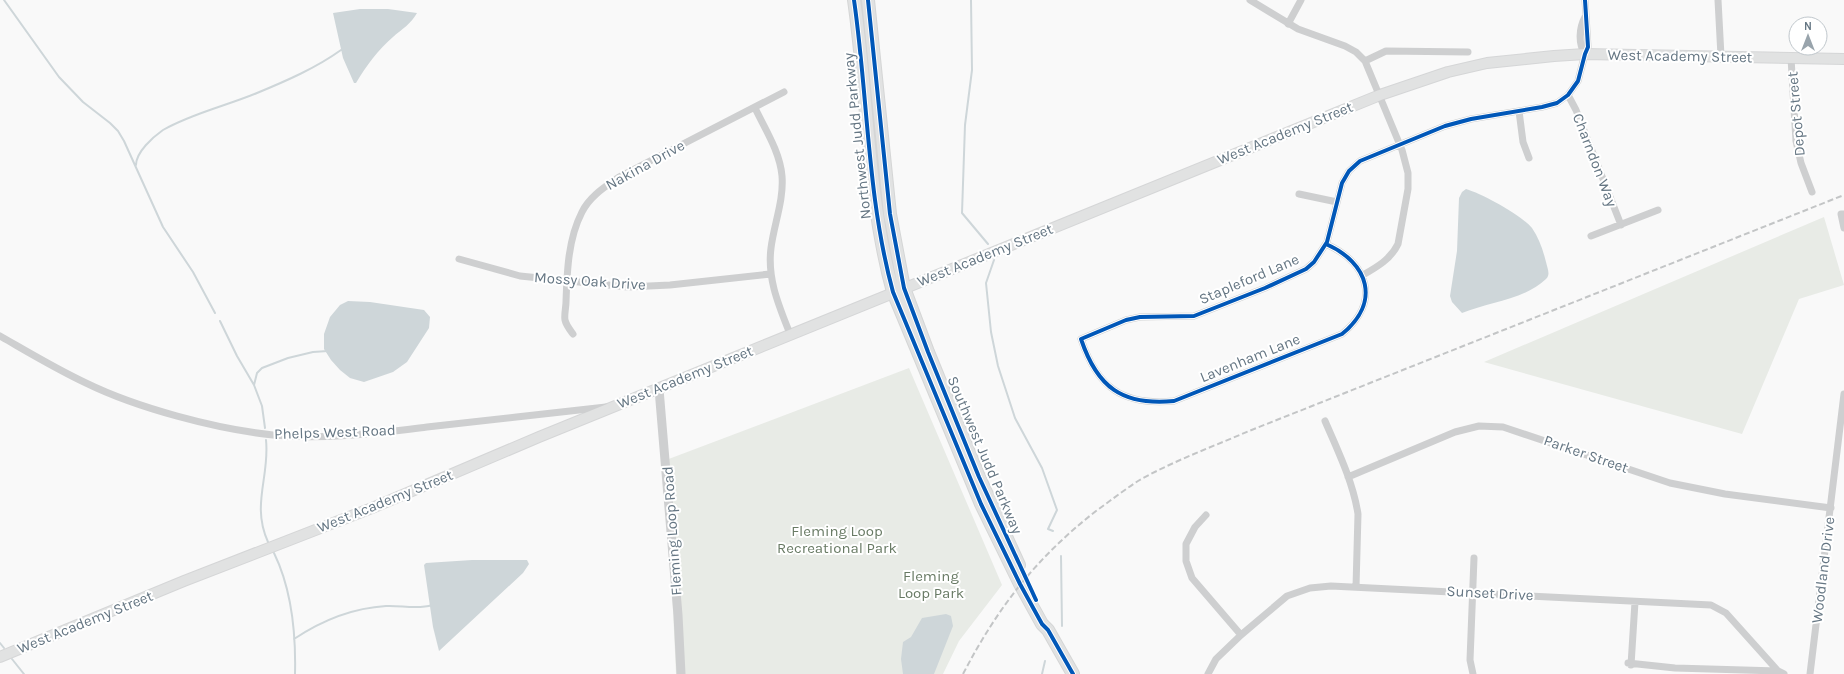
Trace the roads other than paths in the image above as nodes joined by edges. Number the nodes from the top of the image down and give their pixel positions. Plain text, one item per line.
1 (854, 0) edge
2 (868, 0) edge
3 (1250, 0) edge
4 (1301, 0) edge
5 (1585, 0) edge
6 (1718, 0) edge
7 (1288, 24) junction
8 (1468, 52) dead end
9 (1584, 54) junction
10 (1721, 56) junction
11 (1791, 58) junction
12 (1844, 60) edge
13 (1365, 61) junction
14 (784, 92) dead end
15 (1380, 95) junction
16 (1568, 95) junction
17 (755, 108) junction
18 (1519, 111) junction
19 (1400, 144) junction
20 (1529, 158) dead end
21 (1812, 192) dead end
22 (1299, 194) dead end
23 (1337, 202) junction
24 (1658, 210) dead end
25 (1842, 214) edge
26 (1621, 225) junction
27 (1844, 228) edge
28 (1591, 236) dead end
29 (1326, 244) junction
30 (459, 259) dead end
31 (770, 274) junction
32 (1363, 275) junction
33 (567, 282) junction
34 (899, 290) junction
35 (573, 334) dead end
36 (790, 334) junction
37 (0, 336) edge
38 (1081, 339) joint
39 (659, 389) junction
40 (1844, 394) edge
41 (616, 406) junction
42 (1325, 421) dead end
43 (1348, 477) junction
44 (1831, 508) junction
45 (1206, 515) dead end
46 (1474, 558) dead end
47 (1356, 587) junction
48 (1473, 592) junction
49 (1635, 602) junction
50 (1241, 635) junction
51 (0, 657) edge
52 (1781, 672) edge
53 (680, 674) edge
54 (1073, 674) edge
55 (1208, 674) edge
56 (1473, 674) edge
57 (1810, 674) edge

1 - 34 highway, Northwest Judd Parkway
2 - 34 highway, Northwest Judd Parkway
3 - 7 street
4 - 7 street
5 - 9 street, Stapleford Lane
6 - 10 street
7 - 13 street
8 - 13 street
9 - 10 main road, West Academy Street
9 - 15 main road, West Academy Street
9 - 16 street, Stapleford Lane
10 - 11 main road, West Academy Street
11 - 12 main road, West Academy Street
11 - 21 street, Depot Street
13 - 15 street
14 - 17 street, Nakina Drive
15 - 19 street
15 - 34 main road, West Academy Street
16 - 18 street, Stapleford Lane
16 - 26 street, Charndon Way
17 - 31 street
17 - 33 street, Nakina Drive
18 - 19 street, Stapleford Lane
18 - 20 street
19 - 23 street, Stapleford Lane
19 - 32 street
22 - 23 street
23 - 29 street, Stapleford Lane
24 - 26 street
25 - 27 street
26 - 28 street
29 - 32 street
29 - 38 street, Stapleford Lane
30 - 33 street, Mossy Oak Drive
31 - 33 street, Mossy Oak Drive
31 - 36 street
32 - 38 street, Lavenham Lane
33 - 35 street, Nakina Drive
34 - 36 main road, West Academy Street
34 - 54 highway, Southwest Judd Parkway
36 - 39 main road, West Academy Street
37 - 41 street, Phelps West Road
39 - 41 main road, West Academy Street
39 - 53 street, Fleming Loop Road
40 - 44 street, Woodland Drive
41 - 51 main road, West Academy Street
42 - 43 street
43 - 44 street, Parker Street
43 - 47 street
44 - 57 street, Woodland Drive
45 - 50 street
46 - 48 street
47 - 48 street, Sunset Drive
47 - 50 street, Sunset Drive
48 - 49 street, Sunset Drive
48 - 56 street
49 - 52 street, Sunset Drive
49 - 52 street, Sunset Drive
50 - 55 street, Sunset Drive

